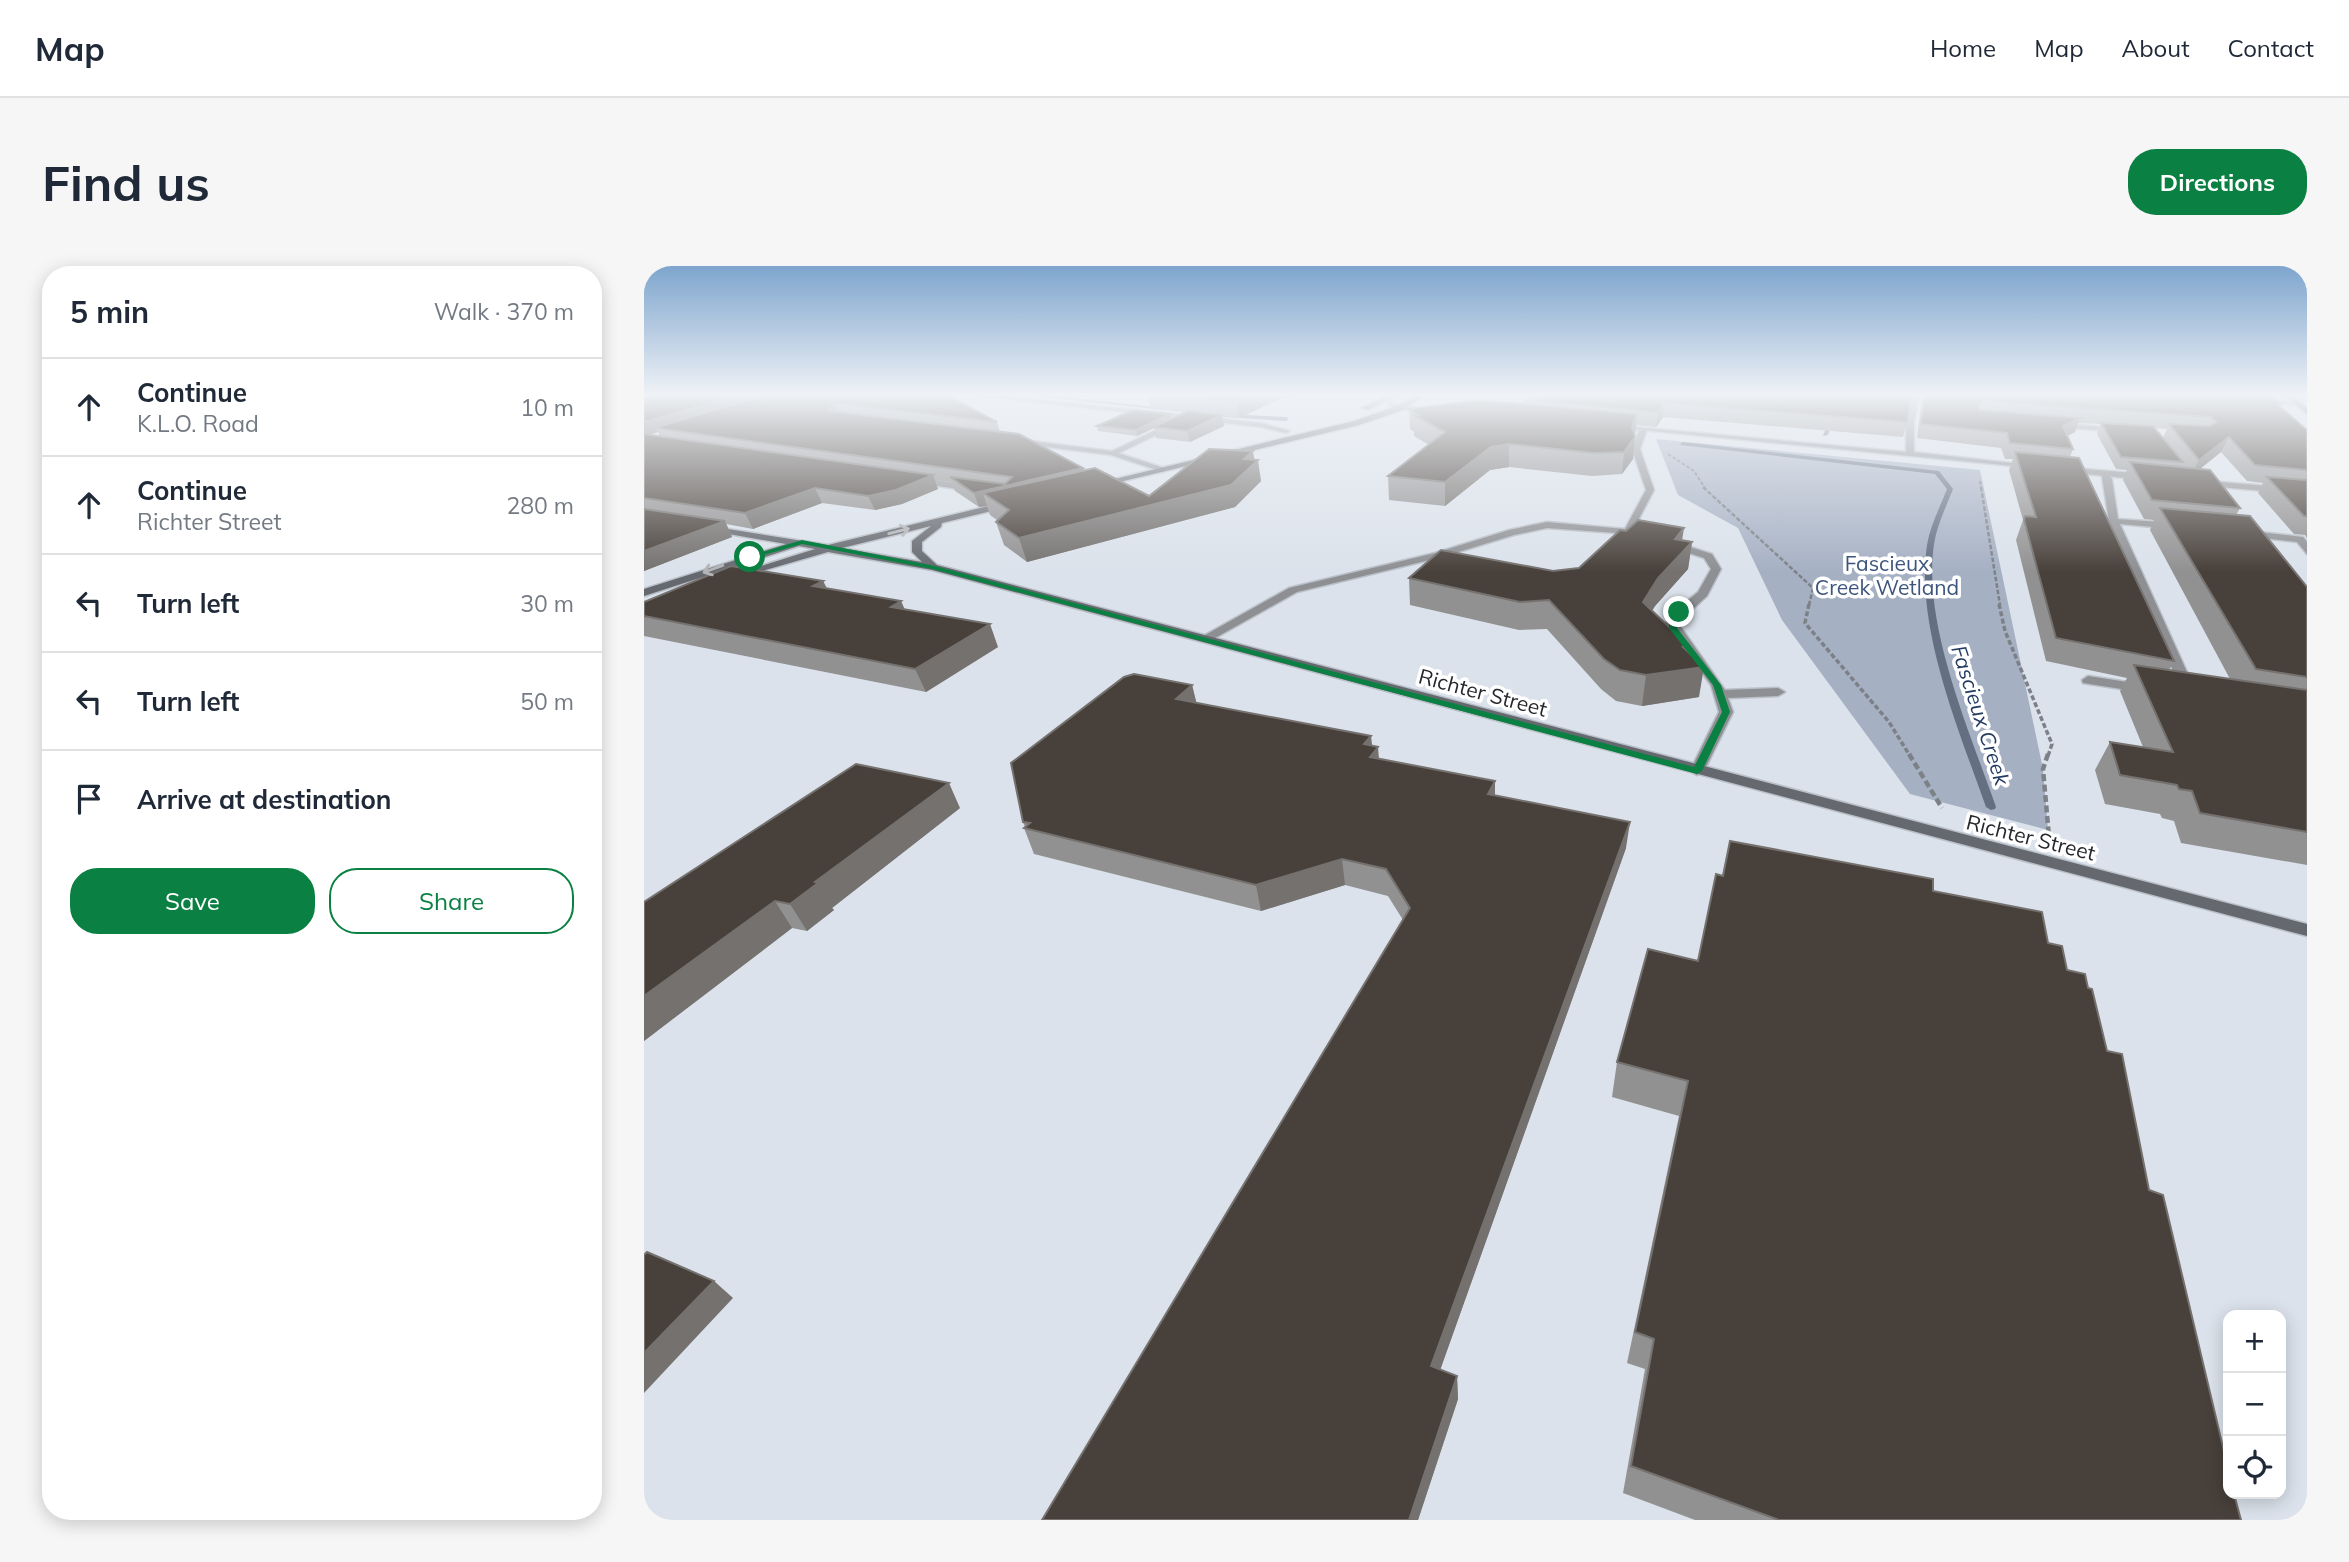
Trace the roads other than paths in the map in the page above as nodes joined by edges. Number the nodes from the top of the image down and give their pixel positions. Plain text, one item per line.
1 (1118, 455) edge
2 (1180, 455) edge
3 (1227, 455) edge
4 (1638, 455) edge
5 (1915, 455) edge
6 (1146, 462) junction
7 (1163, 469) junction
8 (2104, 473) junction
9 (1091, 474) edge
10 (2152, 477) edge
11 (901, 479) edge
12 (2188, 481) edge
13 (1085, 487) edge
14 (983, 489) edge
15 (2307, 492) edge
16 (1010, 493) edge
17 (1020, 502) edge
18 (928, 512) dead end
19 (969, 513) junction
20 (2114, 520) junction
21 (697, 525) edge
22 (2180, 527) edge
23 (2234, 532) edge
24 (1640, 535) junction
25 (822, 537) dead end
26 (2304, 539) edge
27 (802, 542) junction
28 (833, 547) junction
29 (2307, 551) edge
30 (933, 568) junction
31 (644, 593) edge
32 (660, 601) edge
33 (1204, 639) junction
34 (2088, 680) dead end
35 (1778, 692) dead end
36 (1720, 694) junction
37 (1697, 771) junction
38 (2307, 930) edge

1 - 6 street
2 - 6 main road
3 - 7 main road
4 - 24 street
5 - 8 street
6 - 7 street
6 - 9 main road
7 - 13 main road
8 - 10 street
8 - 20 street
11 - 14 street
12 - 15 street
16 - 18 main road
17 - 19 main road
28 -> 19 main road
19 - 30 main road
20 - 22 street
20 - 34 street
21 - 27 main road, Richter Street
23 - 26 street
24 - 33 street
24 - 36 street
25 - 27 main road
26 - 29 street
27 - 28 main road, Richter Street
27 -> 31 main road
28 - 30 main road, Richter Street
28 - 32 main road
30 - 33 main road, Richter Street
33 - 37 main road, Richter Street
35 - 36 street
36 - 37 street
37 - 38 main road, Richter Street

